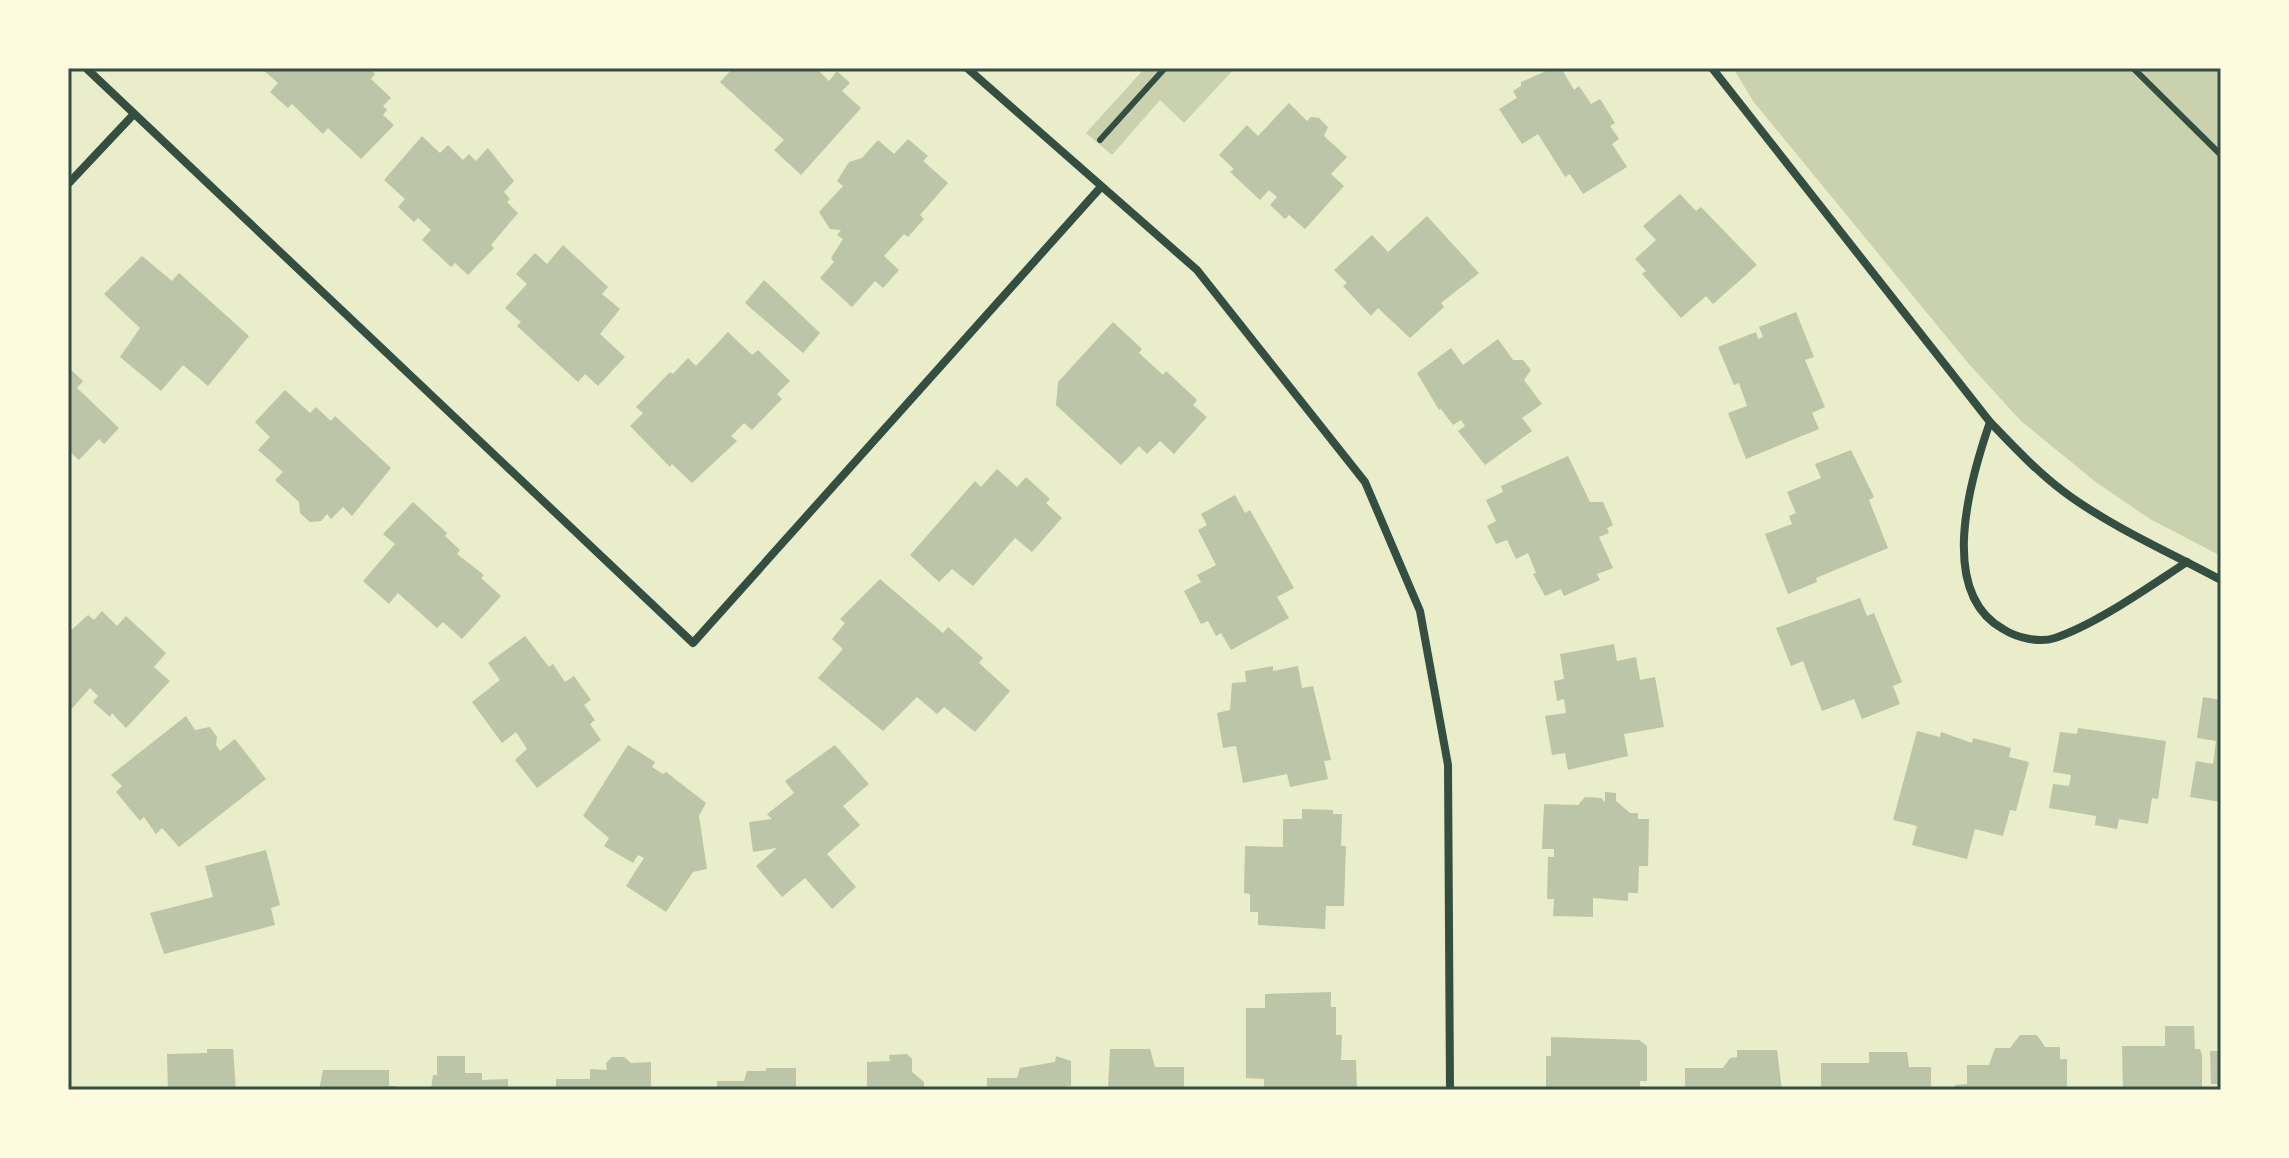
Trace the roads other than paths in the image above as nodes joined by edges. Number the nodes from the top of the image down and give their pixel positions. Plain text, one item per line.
1 (86, 68) edge
2 (967, 68) edge
3 (1165, 68) edge
4 (1712, 68) edge
5 (2133, 68) edge
6 (133, 115) junction
7 (1100, 140) dead end
8 (2221, 155) edge
9 (68, 184) edge
10 (1100, 188) junction
11 (1990, 422) junction
12 (2187, 562) junction
13 (2221, 580) edge
14 (1450, 1090) edge

1 - 6 street
2 - 10 street
3 - 7 lane
4 - 11 street
5 - 8 lane
6 - 9 street
6 - 10 street
10 - 14 street
11 - 12 street
11 - 12 street
12 - 13 street

